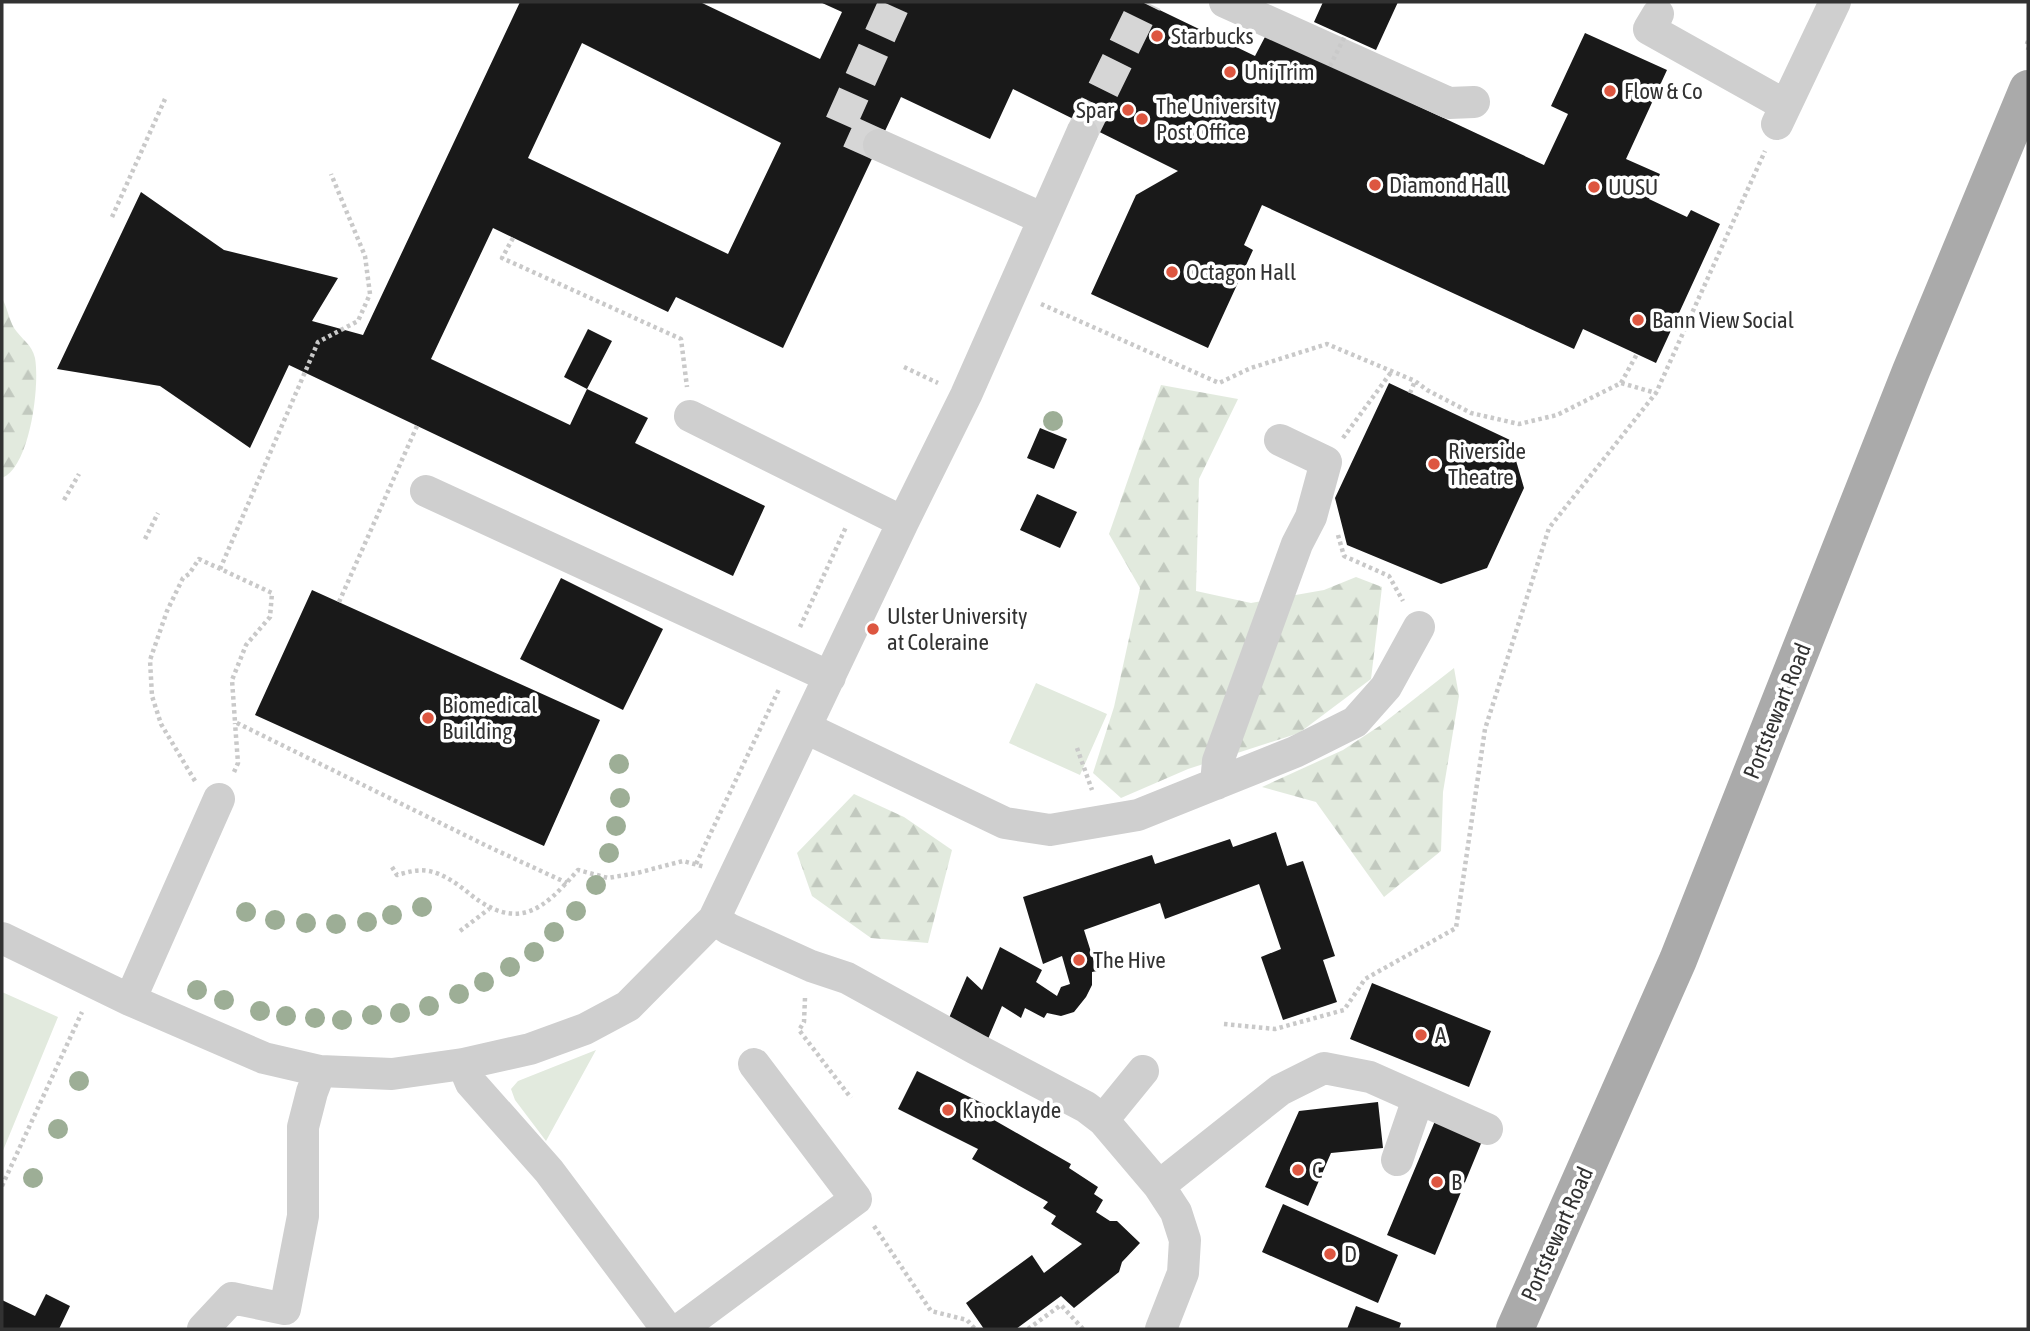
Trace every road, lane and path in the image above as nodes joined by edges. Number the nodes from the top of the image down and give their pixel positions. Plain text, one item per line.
1 (1224, 2) edge
2 (1835, 2) edge
3 (1658, 14) dead end
4 (1345, 36) dead end
5 (2028, 41) edge
6 (2028, 48) edge
7 (1330, 66) dead end
8 (2028, 89) edge
9 (165, 99) dead end
10 (1474, 102) dead end
11 (1781, 115) junction
12 (1082, 133) tunnel mouth
13 (879, 145) tunnel mouth
14 (331, 174) dead end
15 (112, 217) dead end
16 (1044, 219) junction
17 (513, 238) dead end
18 (1041, 304) dead end
19 (1637, 354) dead end
20 (904, 367) dead end
21 (1392, 371) junction
22 (1415, 381) junction
23 (1621, 383) junction
24 (945, 386) dead end
25 (1410, 393) dead end
26 (1656, 393) junction
27 (690, 416) joint
28 (417, 426) dead end
29 (1280, 440) dead end
30 (1326, 462) junction
31 (79, 474) dead end
32 (426, 491) dead end
33 (64, 500) dead end
34 (158, 513) dead end
35 (851, 517) dead end
36 (903, 522) junction
37 (1335, 525) dead end
38 (145, 539) dead end
39 (220, 569) junction
40 (339, 602) dead end
41 (1419, 627) joint
42 (799, 628) dead end
43 (785, 677) dead end
44 (830, 677) junction
45 (235, 722) junction
46 (806, 728) junction
47 (1077, 748) dead end
48 (1216, 784) junction
49 (209, 794) junction
50 (1103, 821) junction
51 (696, 864) junction
52 (392, 867) dead end
53 (736, 877) junction
54 (567, 883) junction
55 (489, 909) junction
56 (714, 919) junction
57 (460, 931) dead end
58 (2, 938) edge
59 (130, 1000) junction
60 (805, 1001) dead end
61 (87, 1002) dead end
62 (1224, 1024) dead end
63 (463, 1064) junction
64 (754, 1064) dead end
65 (320, 1071) junction
66 (1143, 1071) dead end
67 (851, 1098) dead end
68 (1418, 1100) junction
69 (1103, 1120) junction
70 (1487, 1129) dead end
71 (1397, 1160) dead end
72 (2, 1186) edge
73 (1159, 1186) junction
74 (856, 1199) junction
75 (288, 1319) edge
76 (203, 1329) edge
77 (667, 1329) edge
78 (680, 1329) edge
79 (975, 1329) edge
80 (1028, 1329) edge
81 (1083, 1329) edge
82 (1161, 1329) edge
83 (1515, 1329) edge

1 - 10 lane
2 - 11 lane
3 - 11 lane
4 - 7 path, bridge
5 - 6 path
8 - 83 main road, Portstewart Road
9 - 15 path
11 - 26 path
12 - 16 lane
13 - 16 lane
14 - 39 path
16 - 36 lane
17 - 27 path
18 - 21 path
19 - 23 path
20 - 24 path
21 - 22 path
21 - 30 path
22 - 23 path
22 - 25 path
23 - 26 path
26 - 62 path
27 - 36 lane
28 - 40 path
29 - 30 lane
30 - 48 lane
31 - 33 path
32 - 44 lane
34 - 38 path
35 - 42 path
36 - 44 lane
37 - 41 path
39 - 45 path
39 - 49 path
41 - 48 lane
43 - 51 path
44 - 46 lane
45 - 49 path
45 - 54 path
46 - 50 lane
46 - 53 lane
47 - 50 path
48 - 50 lane
49 - 59 lane
51 - 53 path
51 - 54 path
52 - 55 path
53 - 56 lane
54 - 55 path
55 - 57 path
56 - 63 lane
56 - 69 lane
58 - 59 lane
59 - 65 lane
60 - 67 path
61 - 72 path
63 - 65 lane
63 - 77 lane
64 - 74 lane
65 - 75 lane
66 - 69 lane
68 - 70 lane
68 - 71 lane
68 - 73 lane
69 - 73 lane
73 - 82 lane
74 - 78 lane
74 - 79 path
75 - 76 lane
80 - 81 path

